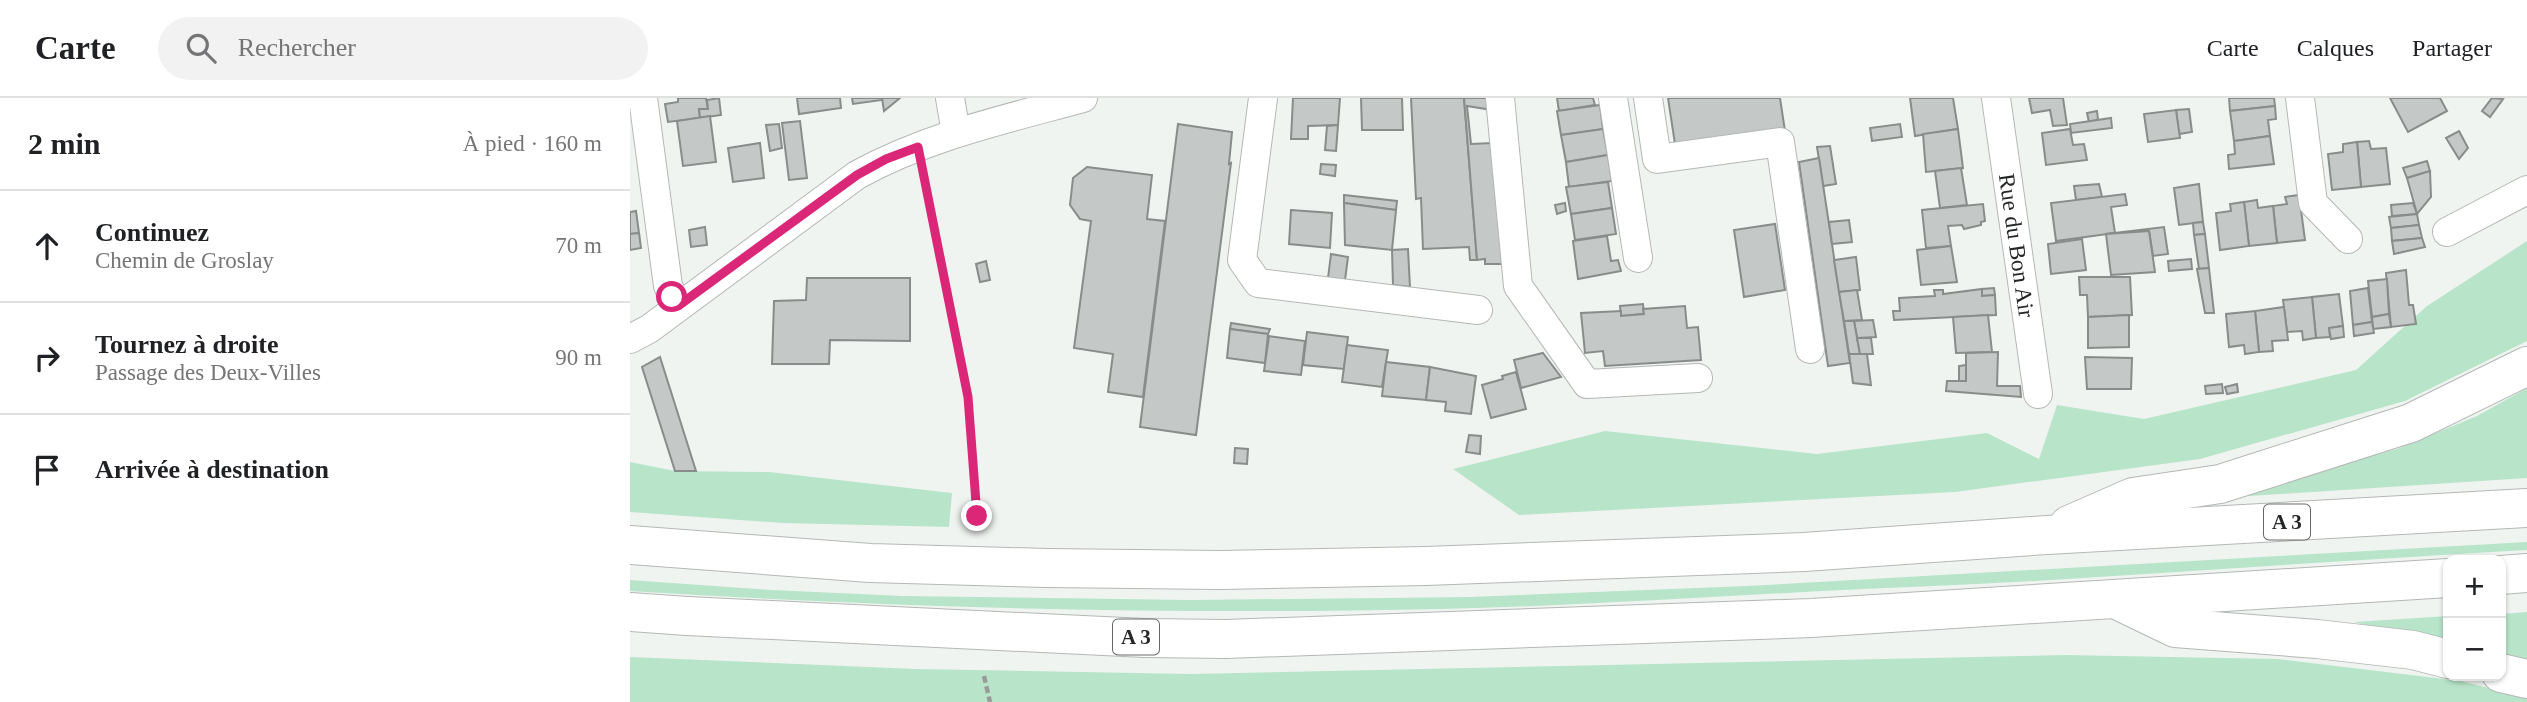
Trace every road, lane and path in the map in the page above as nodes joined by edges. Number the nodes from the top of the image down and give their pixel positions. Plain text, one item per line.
1 (643, 98) edge
2 (950, 98) edge
3 (1083, 98) edge
4 (1263, 98) edge
5 (1500, 98) edge
6 (1613, 98) edge
7 (1647, 98) edge
8 (1996, 98) edge
9 (2300, 98) edge
10 (956, 132) junction
11 (918, 147) junction
12 (2527, 190) edge
13 (2447, 232) dead end
14 (2348, 239) dead end
15 (1638, 258) dead end
16 (678, 306) junction
17 (1478, 310) dead end
18 (630, 339) edge
19 (1810, 349) dead end
20 (2527, 366) edge
21 (1698, 378) dead end
22 (2038, 394) dead end
23 (2527, 508) edge
24 (977, 516) dead end
25 (2047, 535) junction
26 (630, 545) edge
27 (2527, 573) edge
28 (2506, 575) edge
29 (2443, 578) edge
30 (2115, 599) junction
31 (630, 612) edge
32 (2443, 658) edge
33 (2506, 674) edge
34 (984, 676) dead end
35 (2527, 679) edge
36 (990, 702) edge

1 - 16 street
2 - 10 street
3 - 10 street
4 - 17 street
5 - 21 street
6 - 15 street
7 - 19 street
8 - 22 street, Rue du Bon Air
9 - 14 street
10 - 11 street
11 - 16 street
11 - 24 path
12 - 13 street
16 - 18 street
20 - 25 highway
23 - 25 highway, A 3
25 - 26 highway, A 3
27 - 28 highway
29 - 30 highway, A 3
30 - 31 highway, A 3
30 - 32 highway
33 - 35 highway
34 - 36 path

